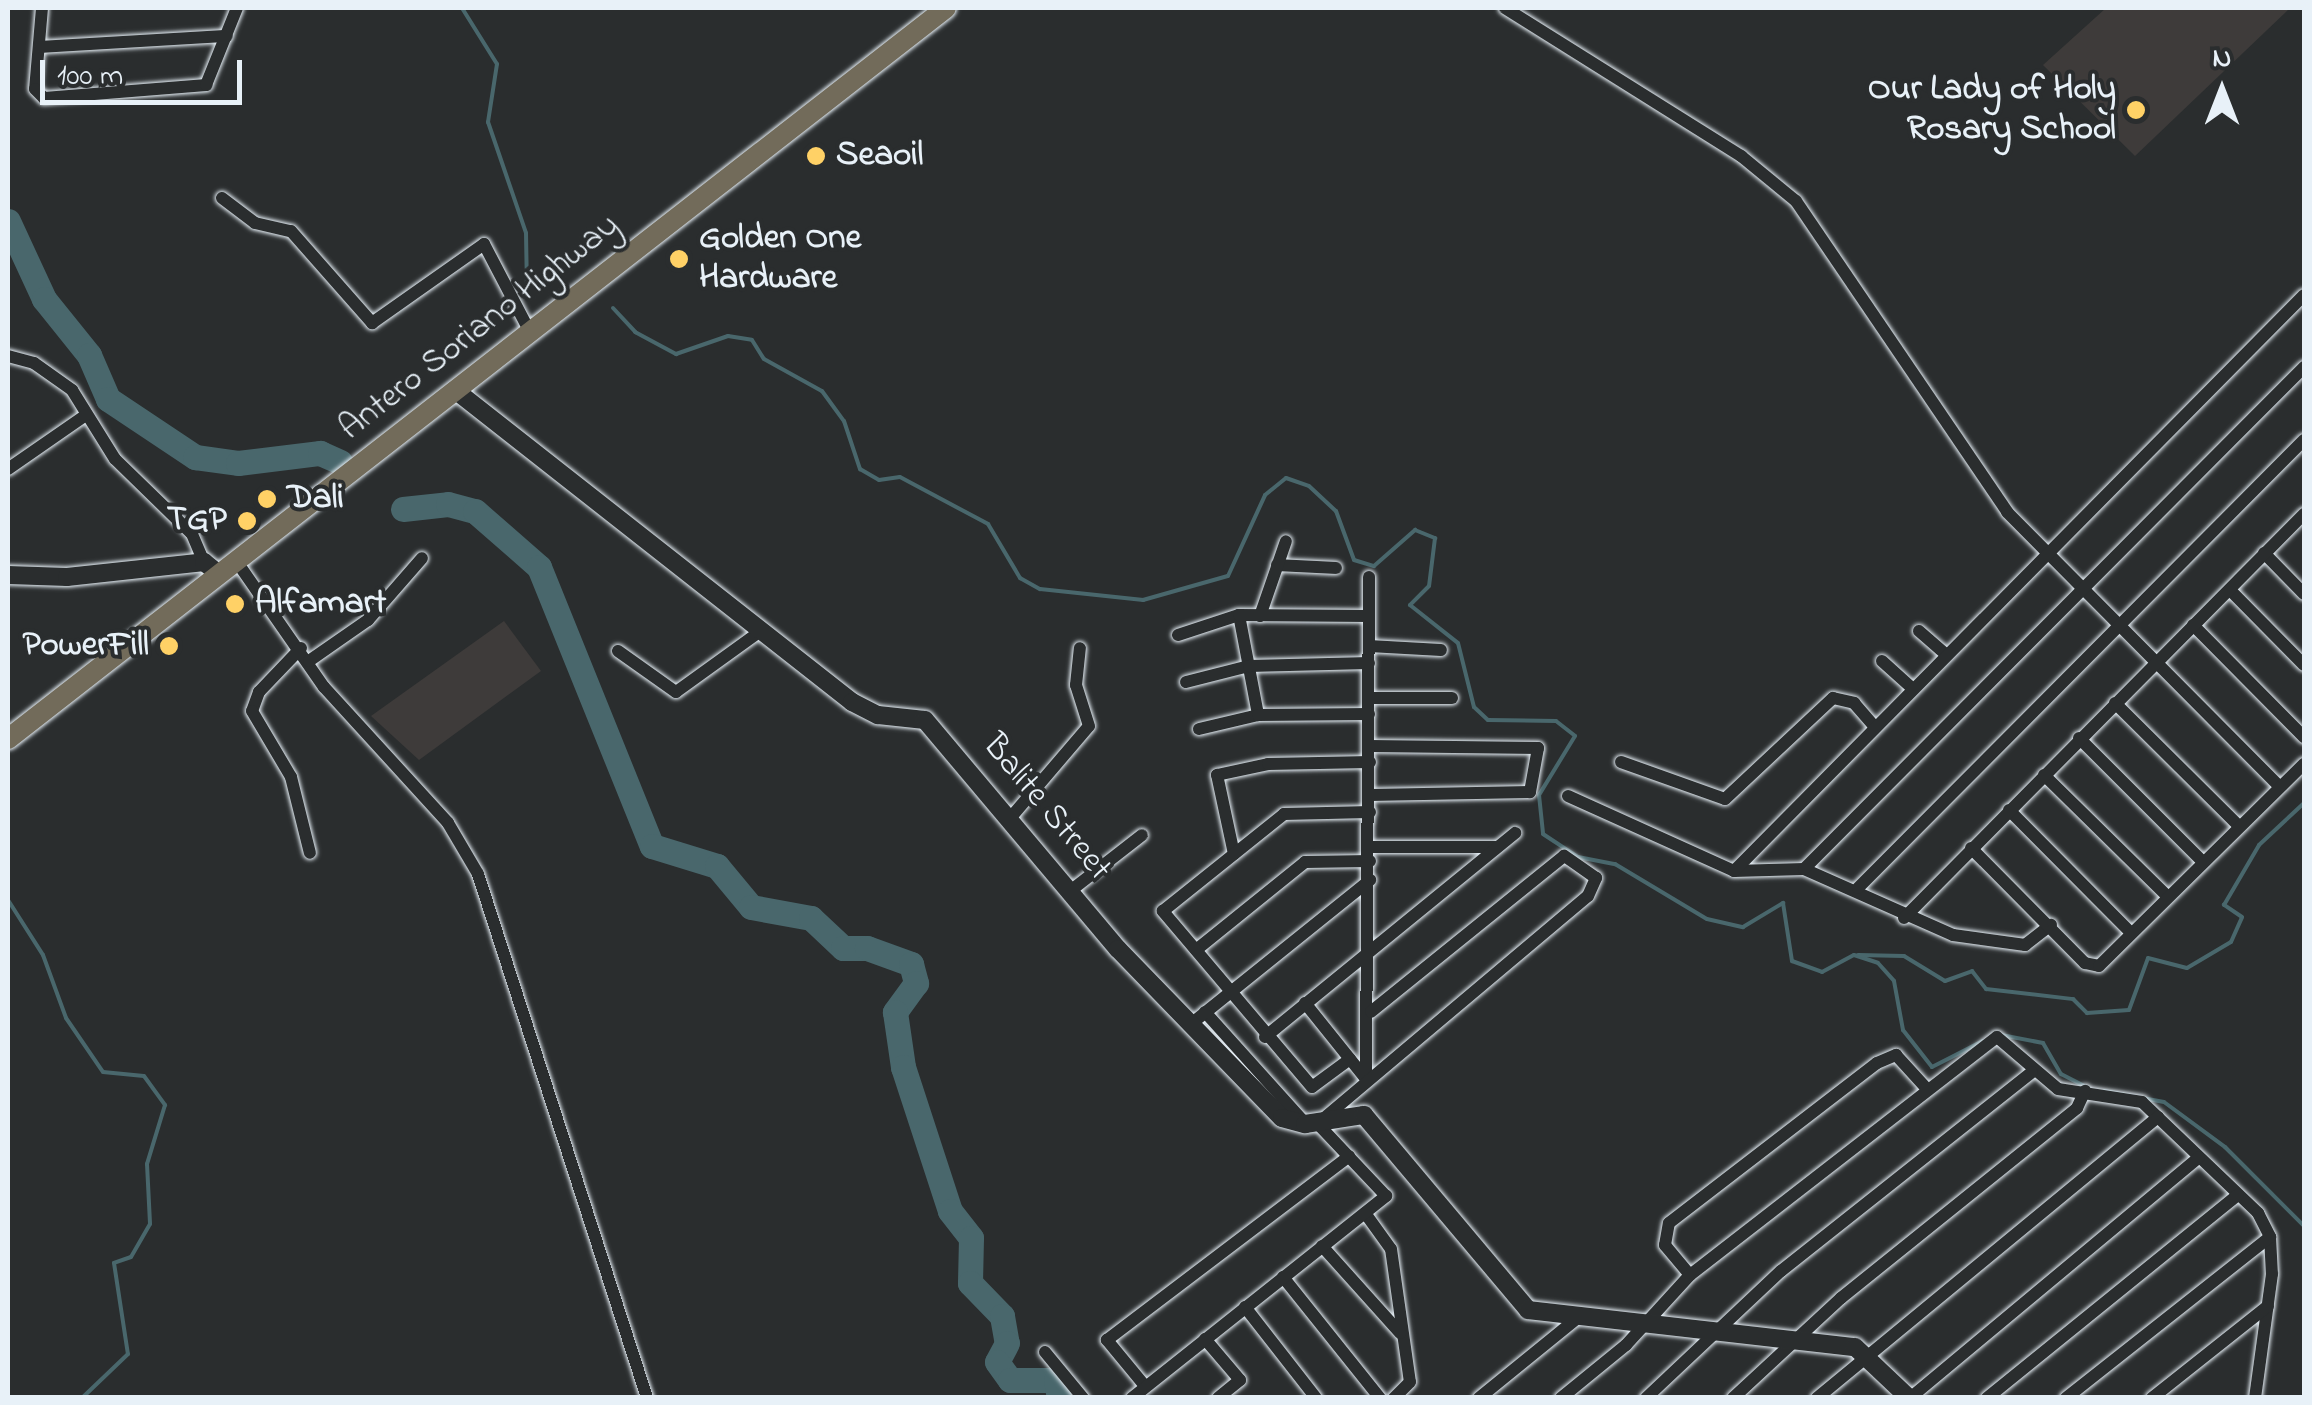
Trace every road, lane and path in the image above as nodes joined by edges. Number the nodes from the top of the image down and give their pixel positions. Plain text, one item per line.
1 (42, 8) edge
2 (237, 8) edge
3 (946, 8) edge
4 (1504, 8) edge
5 (228, 36) junction
6 (41, 47) junction
7 (222, 198) dead end
8 (2304, 295) edge
9 (530, 332) junction
10 (8, 356) edge
11 (2304, 367) edge
12 (455, 390) junction
13 (86, 415) junction
14 (2304, 440) edge
15 (8, 469) edge
16 (2303, 518) edge
17 (1286, 541) dead end
18 (2264, 553) junction
19 (2043, 554) junction
20 (422, 558) dead end
21 (237, 562) junction
22 (1277, 566) junction
23 (212, 568) junction
24 (1336, 568) dead end
25 (8, 575) edge
26 (1369, 577) dead end
27 (2230, 590) junction
28 (2082, 591) junction
29 (2304, 594) edge
30 (1239, 615) junction
31 (1260, 616) junction
32 (1369, 616) junction
33 (2193, 625) junction
34 (2119, 626) junction
35 (762, 630) junction
36 (1919, 631) dead end
37 (1178, 634) dead end
38 (1369, 646) junction
39 (301, 648) junction
40 (1080, 648) dead end
41 (1441, 650) dead end
42 (618, 651) dead end
43 (1945, 654) junction
44 (309, 661) junction
45 (1882, 661) dead end
46 (1369, 663) junction
47 (2156, 663) junction
48 (1248, 666) junction
49 (2304, 666) edge
50 (1186, 682) dead end
51 (1910, 687) junction
52 (1370, 698) junction
53 (1452, 698) dead end
54 (2116, 703) junction
55 (1370, 714) junction
56 (1258, 715) junction
57 (1874, 726) junction
58 (1199, 729) dead end
59 (2304, 737) edge
60 (2080, 738) junction
61 (8, 739) edge
62 (1370, 746) junction
63 (1370, 762) junction
64 (1621, 762) dead end
65 (2304, 764) edge
66 (2044, 774) junction
67 (2278, 785) junction
68 (1370, 795) junction
69 (1568, 796) dead end
70 (2009, 810) junction
71 (1370, 812) junction
72 (1012, 816) junction
73 (2239, 826) junction
74 (1516, 833) dead end
75 (1142, 835) dead end
76 (1497, 847) junction
77 (1971, 848) junction
78 (310, 852) dead end
79 (1234, 854) junction
80 (1370, 854) junction
81 (2202, 861) junction
82 (1734, 870) junction
83 (1804, 870) junction
84 (1370, 880) junction
85 (1074, 888) junction
86 (1858, 888) junction
87 (2166, 896) junction
88 (1904, 918) junction
89 (2051, 925) junction
90 (2129, 931) junction
91 (1370, 948) junction
92 (1196, 950) junction
93 (1231, 991) junction
94 (1305, 1003) junction
95 (1371, 1012) junction
96 (1198, 1018) junction
97 (1265, 1037) junction
98 (1350, 1059) junction
99 (2032, 1072) junction
100 (1367, 1080) junction
101 (1927, 1089) junction
102 (2085, 1091) junction
103 (2158, 1118) junction
104 (1315, 1122) junction
105 (1350, 1156) junction
106 (2199, 1157) junction
107 (2238, 1195) junction
108 (1365, 1213) junction
109 (2270, 1237) junction
110 (1322, 1246) junction
111 (1690, 1276) junction
112 (1283, 1277) junction
113 (2268, 1306) junction
114 (1245, 1307) junction
115 (1580, 1316) junction
116 (1647, 1319) junction
117 (1722, 1328) junction
118 (1402, 1334) junction
119 (1205, 1338) junction
120 (1798, 1340) junction
121 (1045, 1352) dead end
122 (1870, 1354) junction
123 (1145, 1386) junction
124 (647, 1398) edge
125 (1084, 1398) edge
126 (1132, 1398) edge
127 (1218, 1398) edge
128 (1316, 1398) edge
129 (1380, 1398) edge
130 (1394, 1398) edge
131 (1479, 1398) edge
132 (1561, 1398) edge
133 (1646, 1398) edge
134 (1733, 1398) edge
135 (1817, 1398) edge
136 (1910, 1398) edge
137 (1987, 1398) edge
138 (2066, 1398) edge
139 (2152, 1398) edge
140 (2256, 1398) edge

1 - 6 street
2 - 5 street
3 - 9 main road, Antero Soriano Highway
4 - 19 street
5 - 6 street
5 - 6 street
7 - 9 street
8 - 19 street
9 - 12 main road, Antero Soriano Highway
10 - 13 street
11 - 28 street
12 - 21 main road, Antero Soriano Highway
12 - 35 street, Balite Street
13 - 15 street
13 - 23 street
14 - 34 street
16 - 18 street
17 - 22 street
18 - 27 street
18 - 29 street
19 - 28 street
19 - 43 street
20 - 44 street
21 - 23 main road, Antero Soriano Highway
21 - 39 street
22 - 24 street
22 - 31 street
23 - 25 street
23 - 61 main road, Antero Soriano Highway
26 - 32 street
27 - 33 street
27 - 49 street
28 - 34 street
28 - 83 street
30 - 31 street
30 - 37 street
30 - 48 street
31 - 32 street
32 - 38 street
33 - 47 street
33 - 59 street
34 - 47 street
34 - 86 street
35 - 42 street
35 - 72 street, Balite Street
36 - 43 street
38 - 41 street
38 - 46 street
39 - 44 street
39 - 78 street
40 - 72 street
43 - 51 street
44 - 124 street
45 - 51 street
46 - 48 street
46 - 52 street
47 - 54 street
47 - 67 street
48 - 50 street
48 - 56 street
51 - 57 street
52 - 53 street
52 - 55 street
54 - 60 street
54 - 73 street
55 - 56 street
55 - 62 street
56 - 58 street
57 - 64 street
57 - 82 street
60 - 66 street
60 - 81 street
62 - 63 street
62 - 68 street
63 - 68 street
63 - 79 street
65 - 67 street
66 - 70 street
66 - 87 street
67 - 73 street
68 - 71 street
69 - 82 street
70 - 77 street
70 - 90 street
71 - 79 street
71 - 80 street
72 - 85 street, Balite Street
73 - 81 street
74 - 76 street
75 - 85 street
76 - 80 street
76 - 91 street
77 - 88 street
77 - 89 street
79 - 92 street
80 - 84 street
80 - 92 street
81 - 87 street
82 - 83 street
83 - 86 street
84 - 91 street
84 - 93 street
85 - 96 street, Balite Street
86 - 88 street
87 - 90 street
88 - 89 street
89 - 90 street
91 - 94 street
91 - 95 street
92 - 93 street
93 - 96 street
93 - 97 street
94 - 97 street
94 - 98 street
95 - 100 street
95 - 100 street
96 - 104 street, Balite Street
97 - 98 street
98 - 100 street
99 - 101 street
99 - 102 street
99 - 117 street
100 - 104 street
101 - 111 street
101 - 111 street
102 - 103 street
102 - 120 street
103 - 106 street
103 - 122 street
104 - 105 street
104 - 115 street, Balite Street
105 - 108 street
105 - 123 street
106 - 107 street
106 - 136 street
107 - 109 street
107 - 137 street
108 - 110 street
108 - 118 street
109 - 113 street
109 - 138 street
110 - 112 street
110 - 118 street
111 - 116 street
112 - 114 street
112 - 129 street
113 - 139 street
113 - 140 street
114 - 119 street
114 - 128 street
115 - 116 street
115 - 131 street
116 - 117 street
116 - 132 street
117 - 120 street
117 - 133 street
118 - 130 street
119 - 123 street
119 - 127 street
120 - 122 street
120 - 134 street
121 - 125 street
122 - 135 street
122 - 136 street
123 - 126 street

